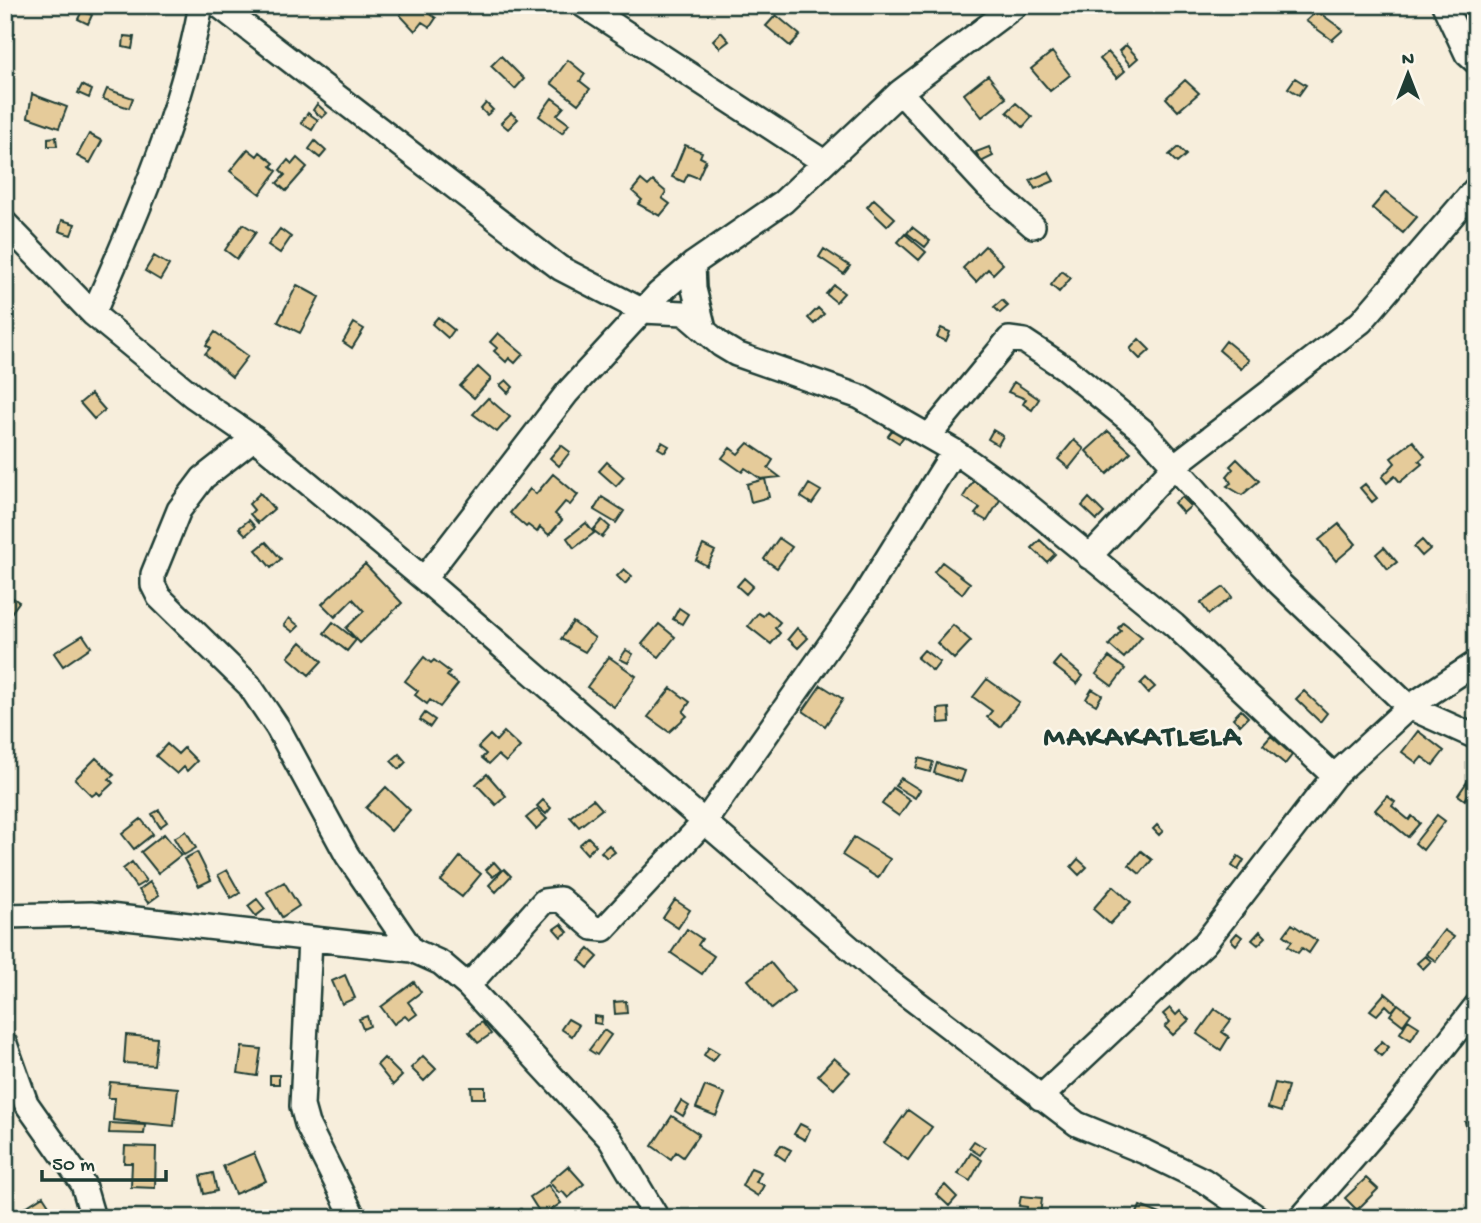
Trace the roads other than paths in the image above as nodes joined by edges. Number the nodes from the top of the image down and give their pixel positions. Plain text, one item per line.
1 (201, 5) edge
2 (218, 5) edge
3 (583, 5) edge
4 (1444, 5) edge
5 (1009, 7) edge
6 (610, 13) edge
7 (1476, 62) edge
8 (900, 92) junction
9 (824, 162) junction
10 (1476, 188) edge
11 (5, 223) edge
12 (1033, 226) dead end
13 (693, 264) junction
14 (643, 311) junction
15 (93, 314) junction
16 (704, 329) junction
17 (929, 436) junction
18 (254, 438) junction
19 (954, 451) junction
20 (1175, 465) junction
21 (1089, 557) junction
22 (424, 579) junction
23 (1476, 663) edge
24 (1409, 707) junction
25 (1476, 737) edge
26 (1334, 776) junction
27 (706, 820) junction
28 (5, 916) edge
29 (310, 939) junction
30 (412, 950) junction
31 (468, 986) junction
32 (1476, 1006) edge
33 (5, 1044) edge
34 (1040, 1098) junction
35 (93, 1218) edge
36 (354, 1218) edge
37 (657, 1218) edge
38 (1258, 1218) edge
39 (1301, 1218) edge

1 - 15 street
2 - 14 street
3 - 6 street
4 - 7 street
5 - 8 street
6 - 9 street
8 - 9 street
8 - 12 street
9 - 13 street
10 - 20 street
11 - 15 street
13 - 14 street
13 - 16 street
14 - 16 street
14 - 22 street
15 - 18 street
16 - 17 street
17 - 19 street
17 - 20 street
18 - 22 street
18 - 30 street
19 - 21 street
19 - 27 street
20 - 21 street
20 - 24 street
21 - 26 street
22 - 27 street
23 - 24 street
24 - 25 street
24 - 26 street
26 - 34 street
27 - 31 street
27 - 34 street
28 - 29 street
29 - 30 street
29 - 36 street
30 - 31 street
31 - 37 street
32 - 39 street
33 - 35 street
34 - 38 street

